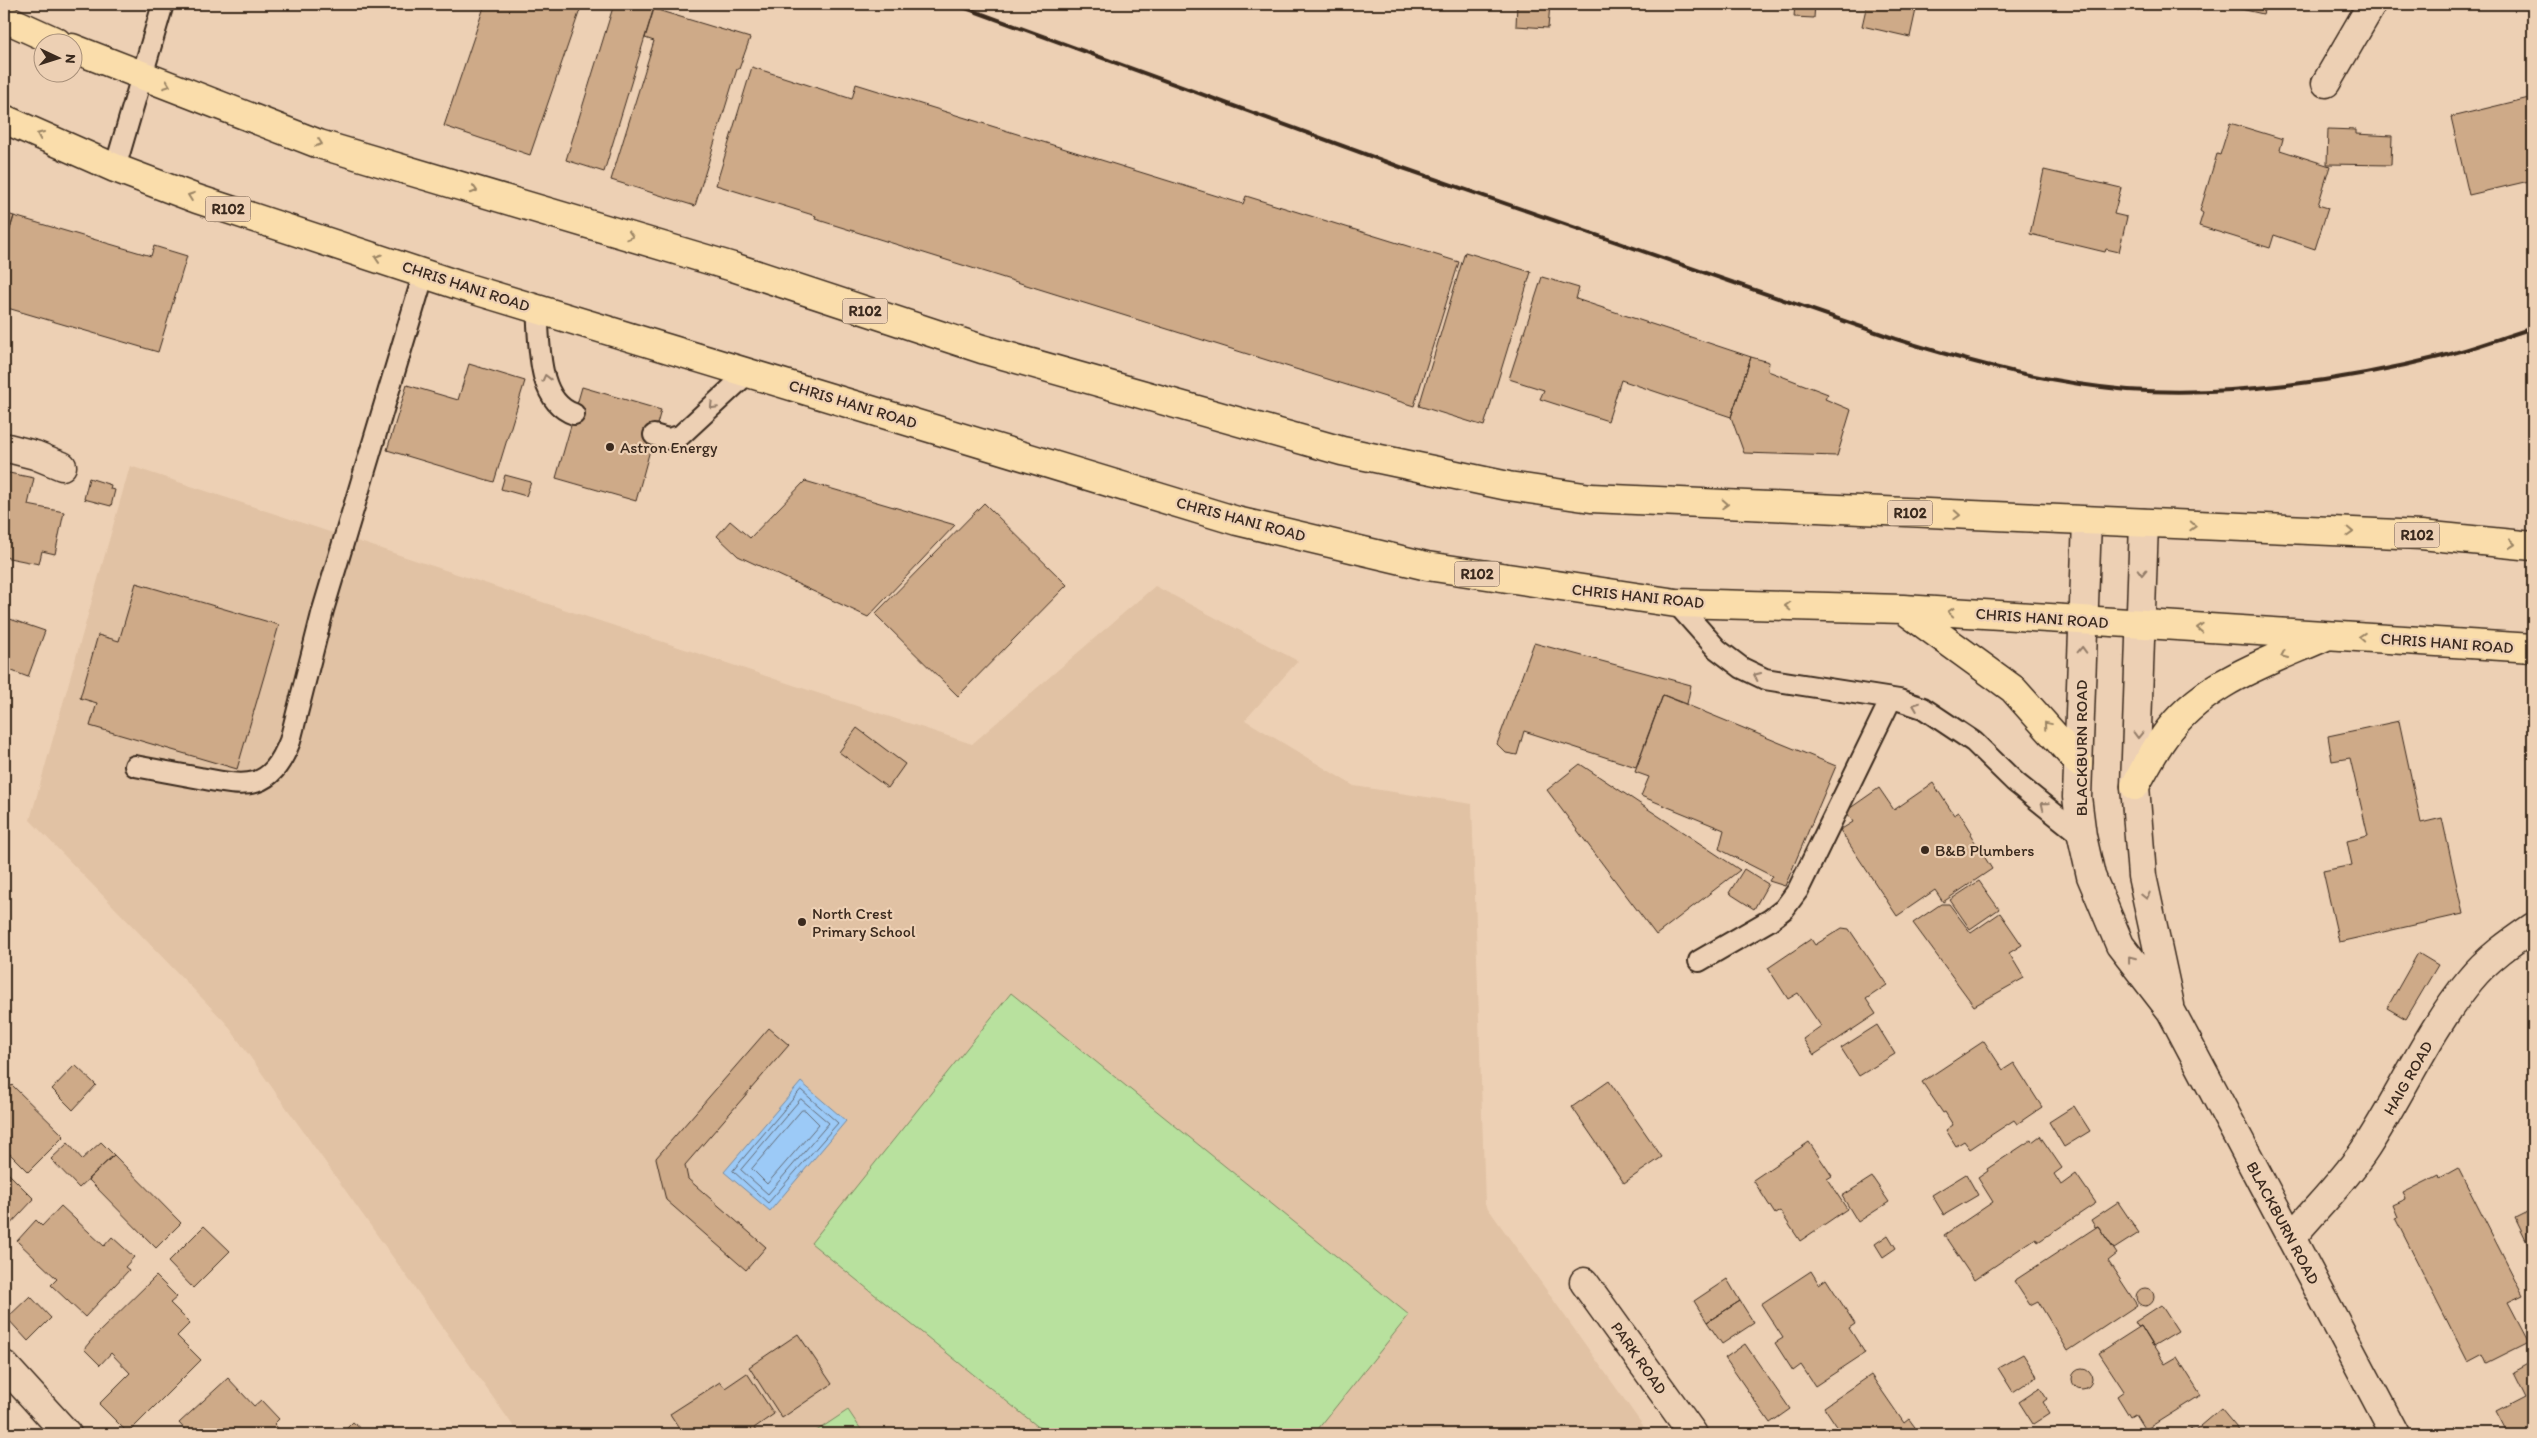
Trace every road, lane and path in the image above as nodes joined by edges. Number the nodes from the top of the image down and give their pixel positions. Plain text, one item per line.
1 (163, 4) edge
2 (2372, 4) edge
3 (5, 17) edge
4 (36, 32) edge
5 (82, 52) edge
6 (142, 75) junction
7 (2326, 83) dead end
8 (4, 119) edge
9 (115, 168) junction
10 (424, 273) junction
11 (538, 309) junction
12 (749, 372) junction
13 (574, 414) dead end
14 (654, 436) dead end
15 (4, 447) edge
16 (62, 466) dead end
17 (2087, 521) junction
18 (2144, 524) junction
19 (2533, 546) edge
20 (1676, 603) junction
21 (1903, 609) junction
22 (2082, 621) junction
23 (2140, 625) junction
24 (2328, 635) junction
25 (2533, 648) edge
26 (1891, 699) junction
27 (2078, 762) junction
28 (135, 766) dead end
29 (2135, 786) junction
30 (2082, 836) junction
31 (2533, 927) edge
32 (1699, 961) dead end
33 (2171, 1011) junction
34 (2290, 1238) junction
35 (1584, 1282) dead end
36 (4, 1365) edge
37 (67, 1434) edge
38 (1693, 1434) edge
39 (2395, 1434) edge

1 - 6 lane
2 - 7 street
3 - 4 main road
5 - 6 main road, R102
6 - 9 lane
6 -> 17 main road, R102
9 -> 8 main road, CHRIS HANI ROAD / R102
10 -> 9 main road, CHRIS HANI ROAD / R102
10 - 11 main road, CHRIS HANI ROAD / R102
10 - 28 lane
11 - 12 main road, CHRIS HANI ROAD / R102
13 -> 11 lane
12 -> 14 lane
12 - 20 main road, CHRIS HANI ROAD / R102
15 - 16 street
17 - 18 main road, R102
17 - 22 street, BLACKBURN ROAD
18 -> 19 main road, R102
18 -> 23 street, BLACKBURN ROAD
21 -> 20 main road, CHRIS HANI ROAD / R102
26 -> 20 lane
22 -> 21 main road, CHRIS HANI ROAD / R102
27 -> 21 main road
22 - 23 main road, CHRIS HANI ROAD / R102
27 -> 22 street, BLACKBURN ROAD
24 -> 23 main road, CHRIS HANI ROAD / R102
23 -> 29 street, BLACKBURN ROAD
25 -> 24 main road, CHRIS HANI ROAD / R102
24 -> 29 main road
30 -> 26 lane
26 - 32 lane
27 - 30 street, BLACKBURN ROAD
29 -> 33 street, BLACKBURN ROAD
33 -> 30 street, BLACKBURN ROAD
31 - 34 street, HAIG ROAD
33 - 34 street, BLACKBURN ROAD
34 - 39 street, BLACKBURN ROAD
35 - 38 street, PARK ROAD
36 - 37 street

